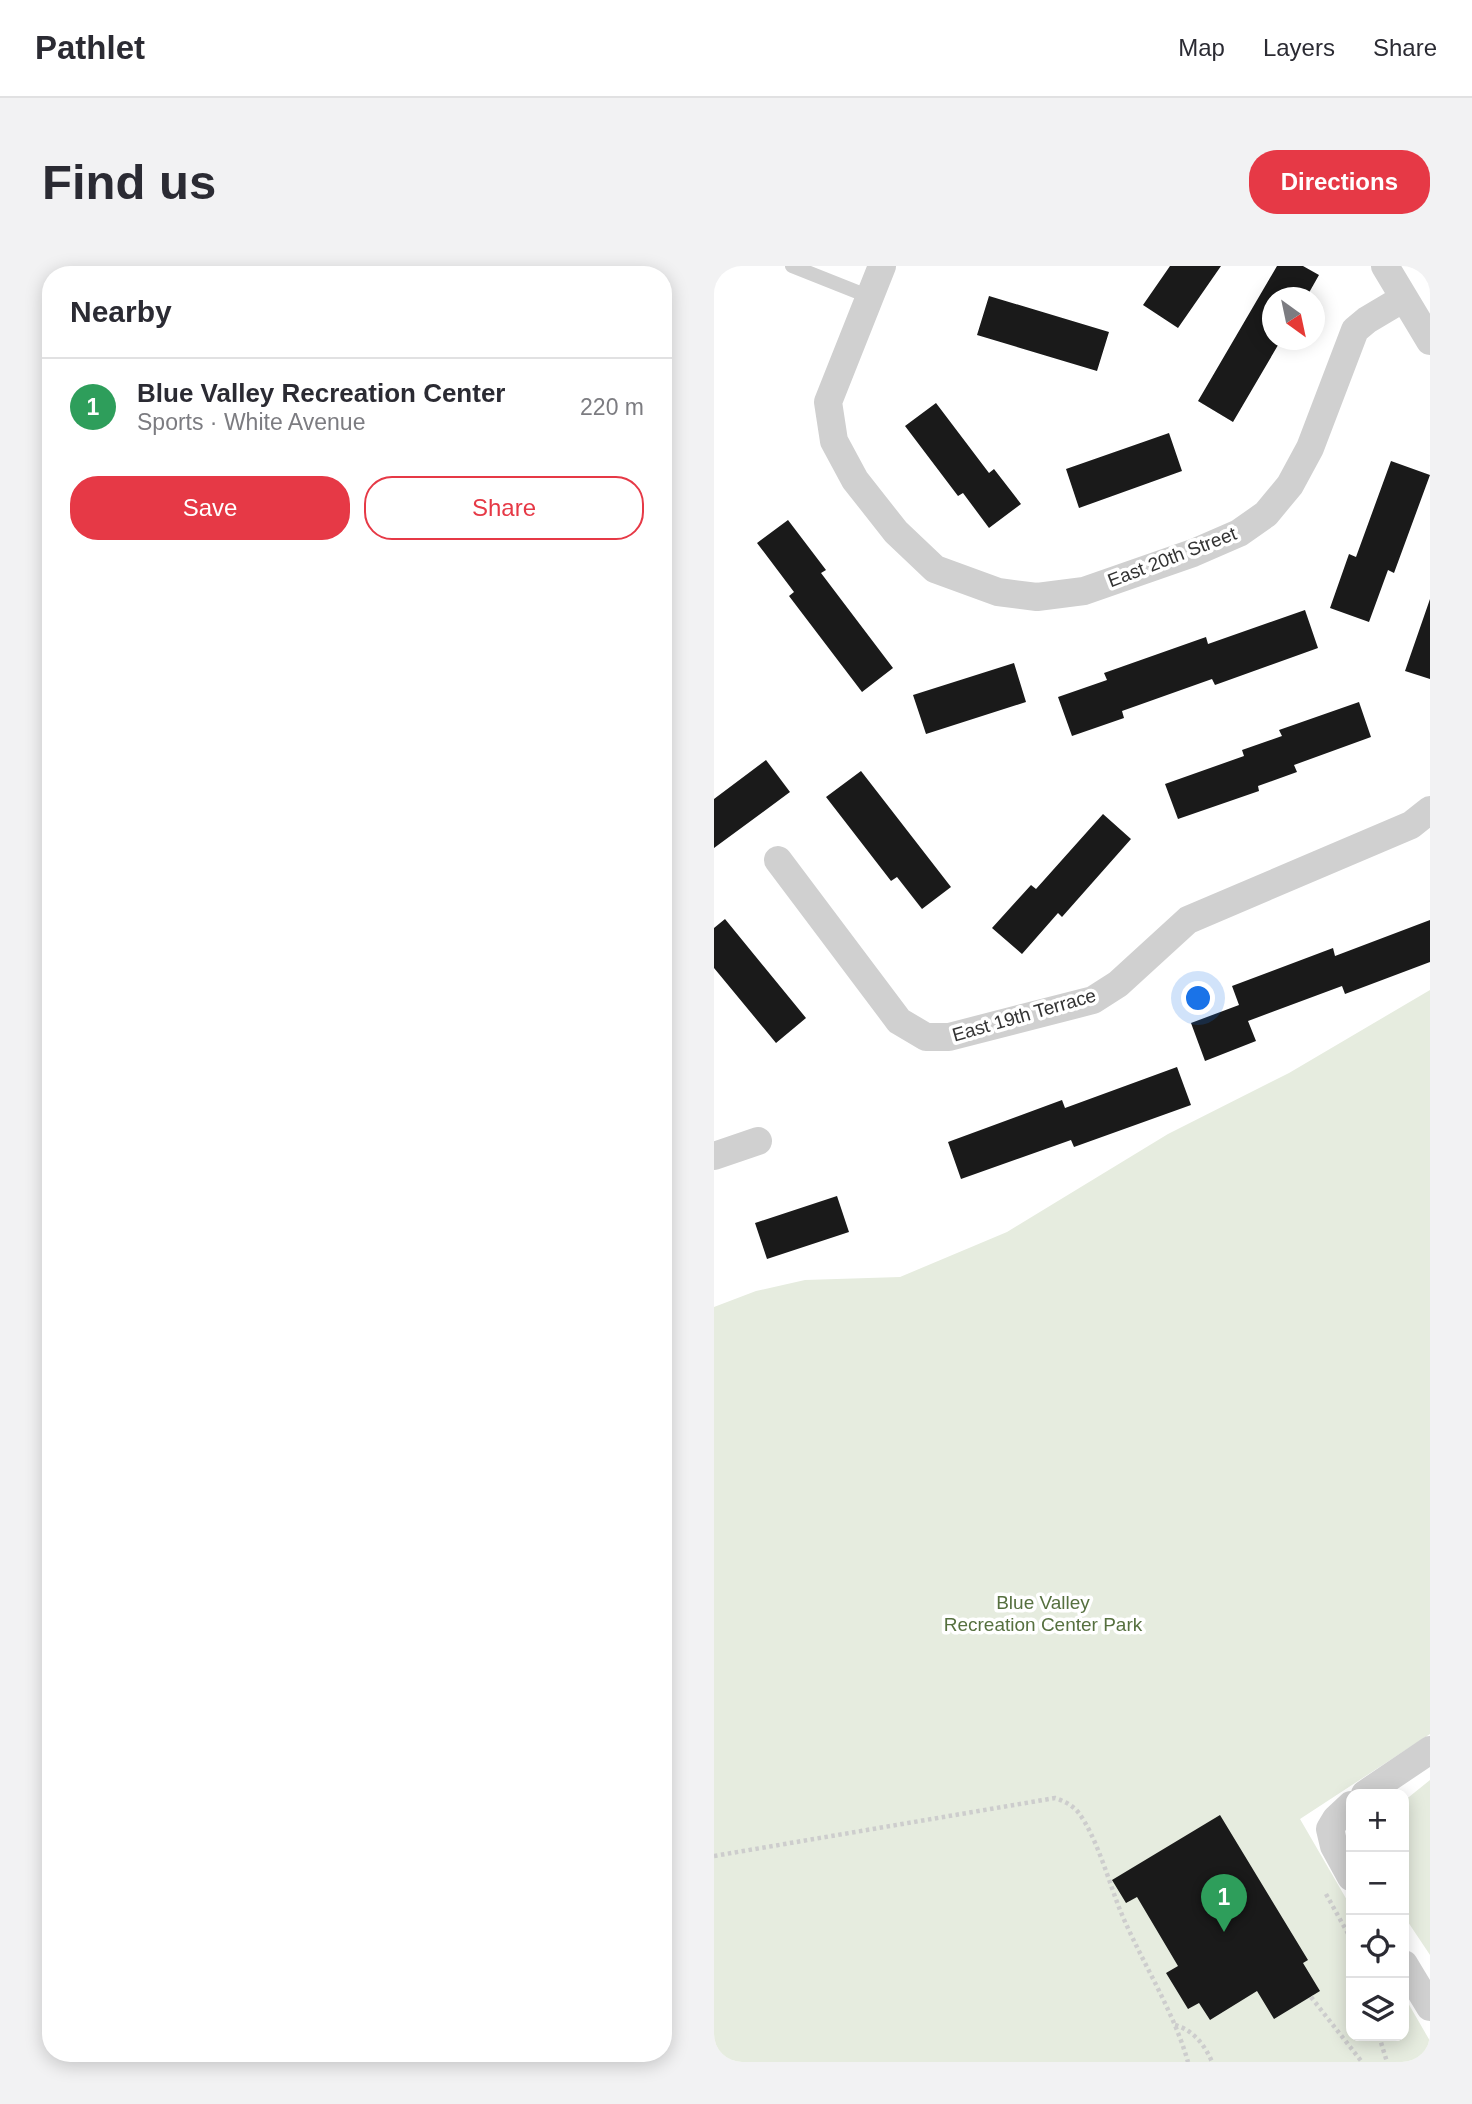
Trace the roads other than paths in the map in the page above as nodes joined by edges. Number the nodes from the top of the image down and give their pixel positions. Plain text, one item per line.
1 (792, 266) edge
2 (882, 266) edge
3 (1385, 266) edge
4 (870, 297) junction
5 (1404, 298) junction
6 (1430, 341) edge
7 (1430, 810) edge
8 (778, 860) dead end
9 (758, 1141) dead end
10 (714, 1156) edge
11 (1430, 1750) edge
12 (1372, 1789) edge
13 (1346, 1810) edge
14 (1346, 1868) edge
15 (1409, 1972) edge
16 (1430, 2007) edge

1 - 4 lane
2 - 4 street, East 20th Street
3 - 5 street
4 - 5 street, East 20th Street
5 - 6 street
7 - 8 street, East 19th Terrace
9 - 10 street
11 - 12 street
13 - 14 street
15 - 16 street

